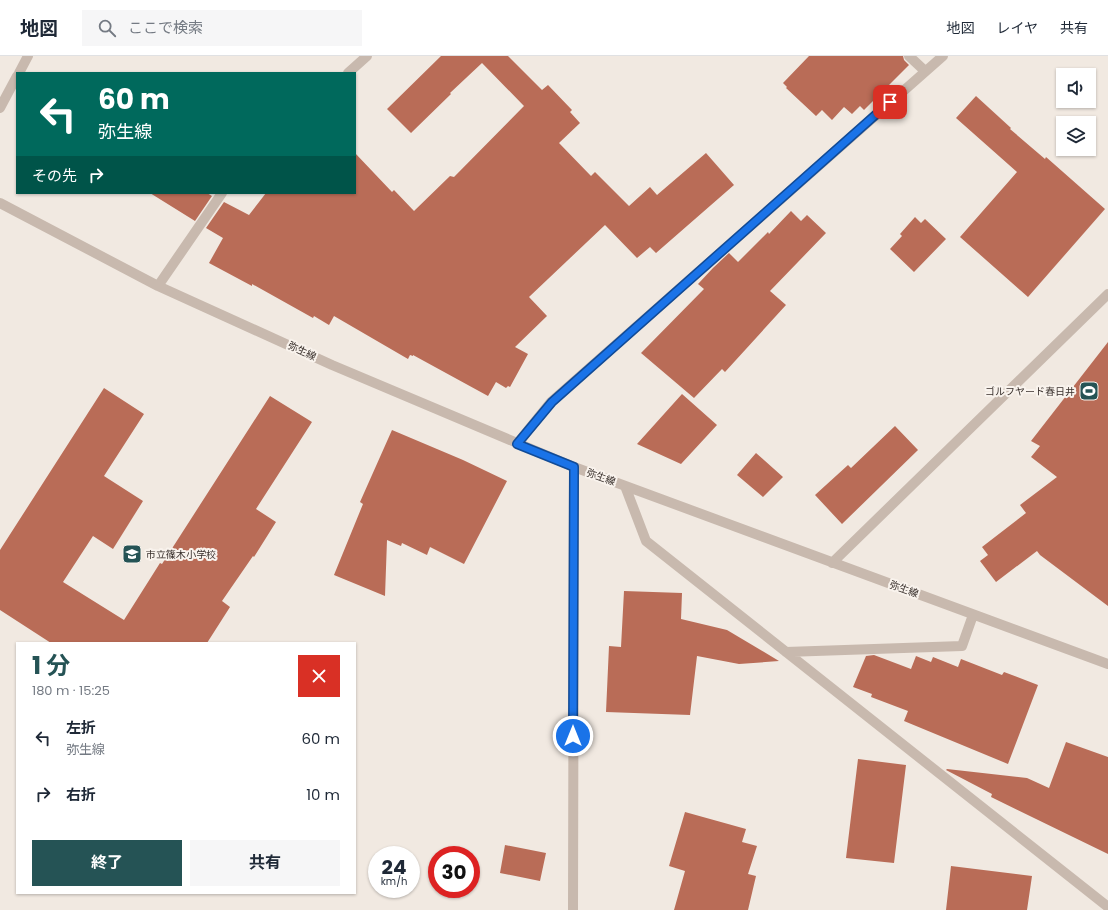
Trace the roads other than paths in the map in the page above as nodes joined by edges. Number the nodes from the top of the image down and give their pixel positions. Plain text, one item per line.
1 (28, 56) edge
2 (367, 56) edge
3 (909, 56) edge
4 (943, 56) edge
5 (925, 71) junction
6 (20, 72) edge
7 (349, 72) edge
8 (16, 78) edge
9 (0, 108) edge
10 (221, 194) edge
11 (0, 202) edge
12 (158, 286) junction
13 (1108, 294) edge
14 (517, 444) junction
15 (574, 467) junction
16 (625, 486) junction
17 (832, 563) junction
18 (973, 615) junction
19 (786, 652) junction
20 (1108, 664) edge
21 (1108, 907) edge
22 (573, 910) edge

1 - 6 street
2 - 7 street
3 - 5 street
4 - 5 street
5 - 14 street
8 - 9 street
10 - 12 street
11 - 12 street, 弥生線
12 - 14 street, 弥生線
13 - 17 street
14 - 15 street, 弥生線
15 - 16 street, 弥生線
15 - 22 street
16 - 17 street, 弥生線
16 - 19 street
17 - 18 street, 弥生線
18 - 19 street
18 - 20 street, 弥生線
19 - 21 street

